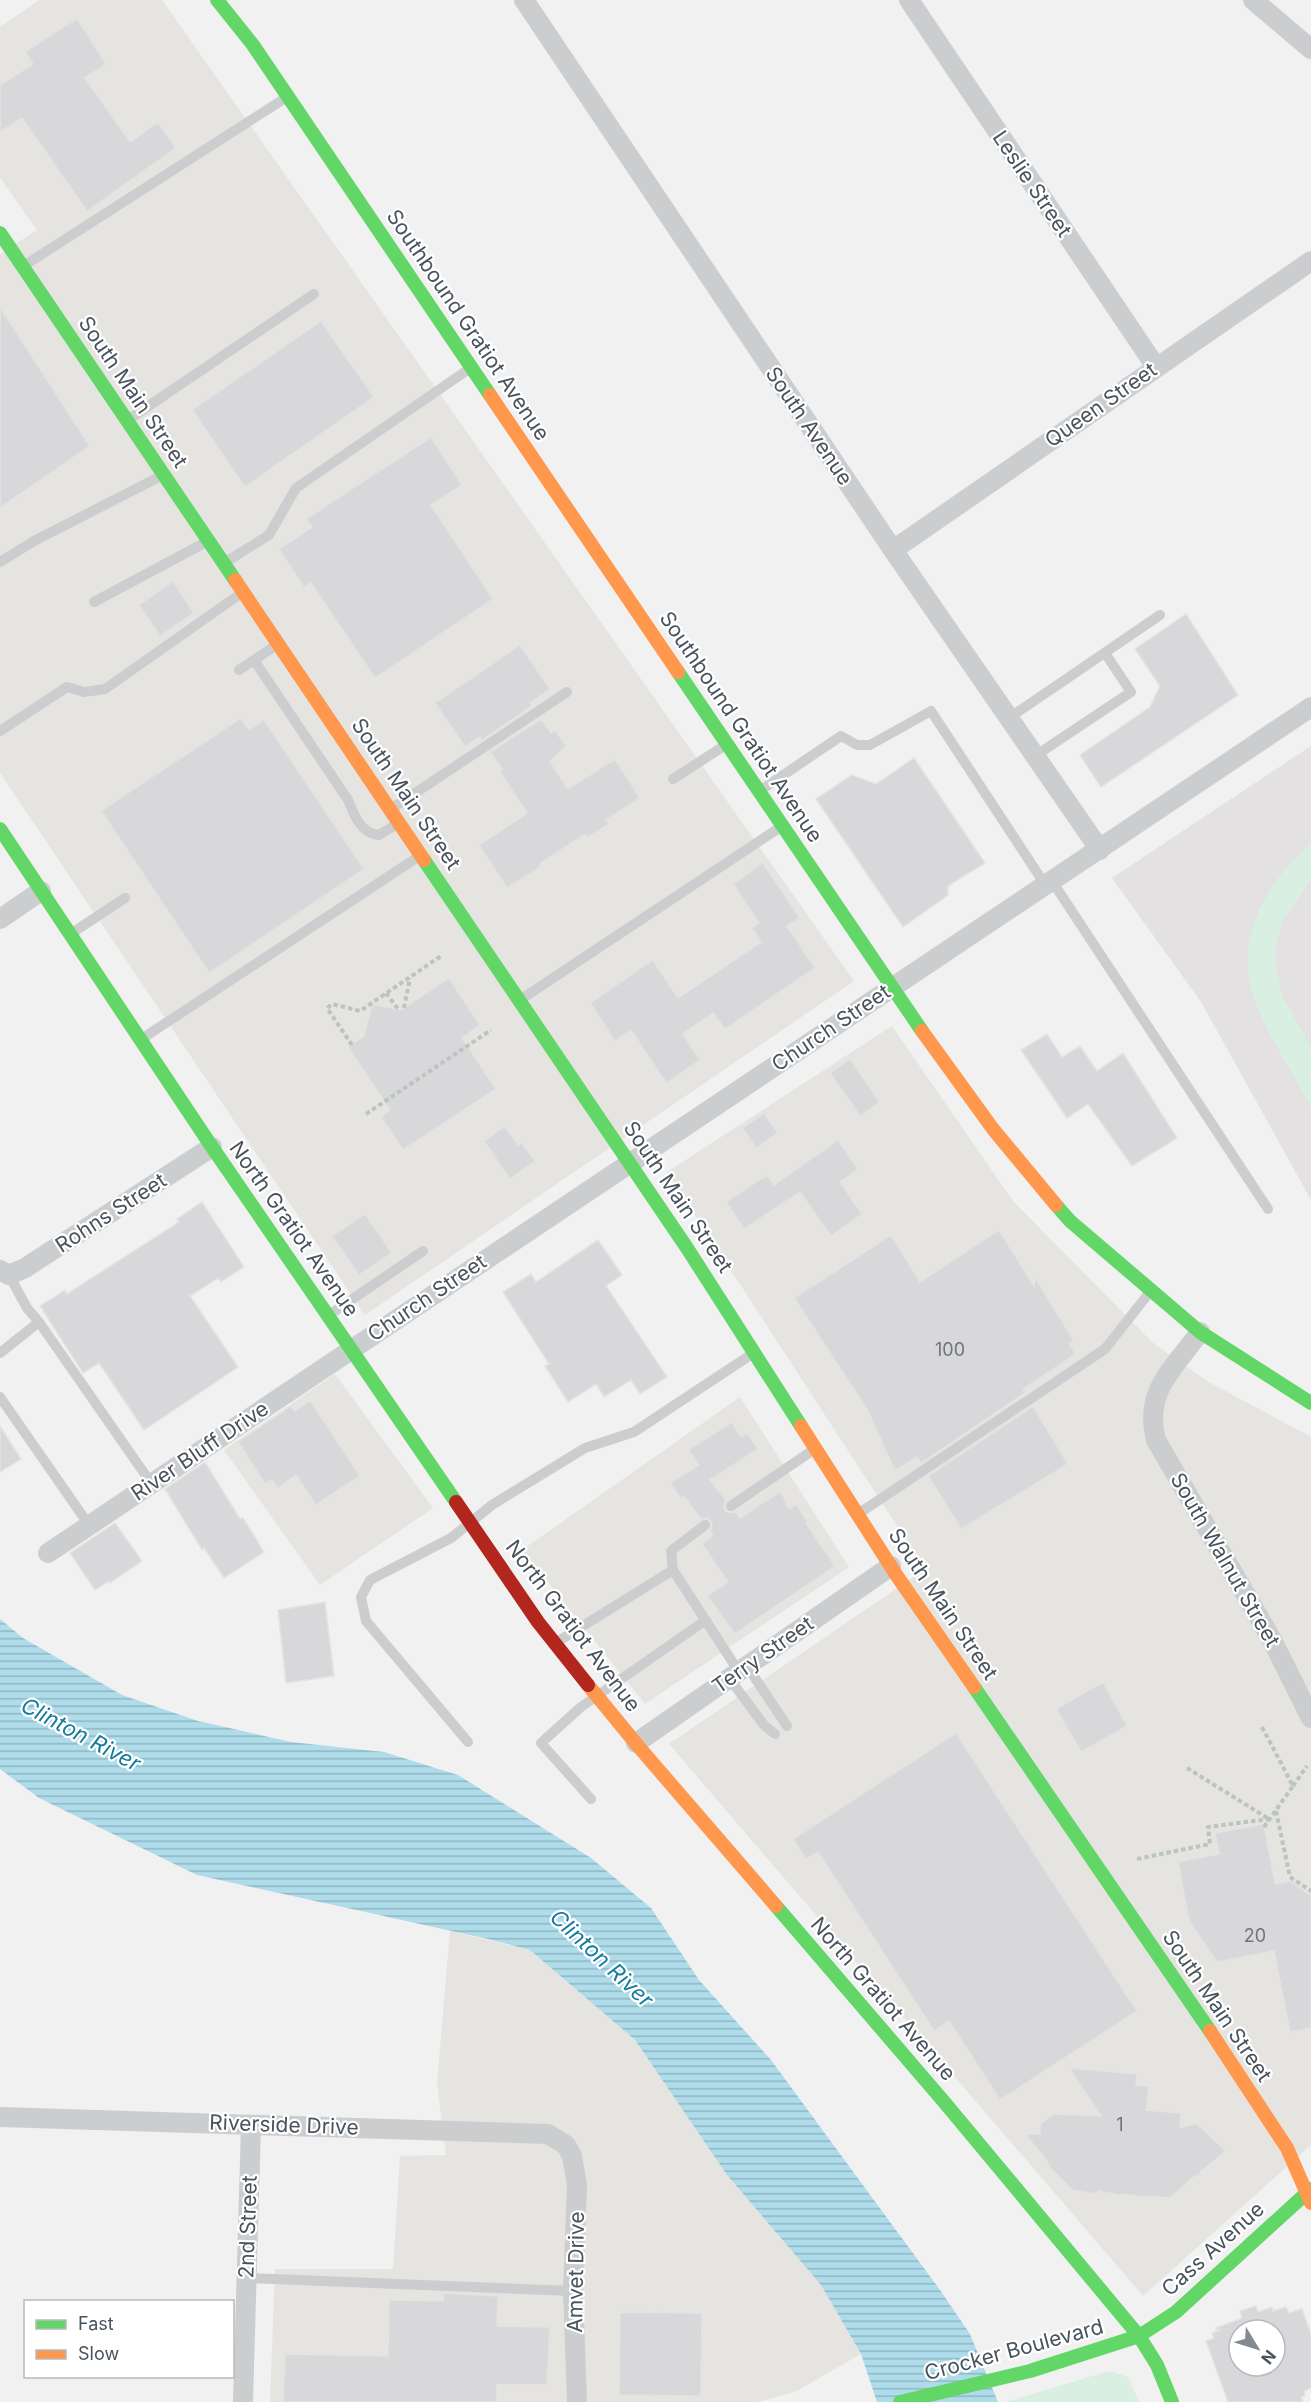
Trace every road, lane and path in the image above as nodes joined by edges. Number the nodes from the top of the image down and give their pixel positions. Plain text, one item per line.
1 (217, 0) edge
2 (524, 0) edge
3 (909, 0) edge
4 (1253, 0) edge
5 (1311, 49) edge
6 (287, 97) junction
7 (0, 233) edge
8 (1311, 261) edge
9 (23, 267) junction
10 (314, 294) dead end
11 (1156, 367) junction
12 (472, 368) junction
13 (127, 420) junction
14 (164, 475) junction
15 (208, 541) junction
16 (892, 550) junction
17 (0, 562) edge
18 (224, 563) junction
19 (243, 592) junction
20 (93, 602) dead end
21 (1160, 615) dead end
22 (279, 644) junction
23 (1105, 653) junction
24 (254, 660) junction
25 (239, 670) dead end
26 (567, 692) dead end
27 (1311, 707) edge
28 (1009, 718) junction
29 (0, 731) edge
30 (727, 744) junction
31 (1035, 756) junction
32 (673, 779) dead end
33 (759, 791) junction
34 (390, 809) junction
35 (399, 822) junction
36 (783, 826) junction
37 (0, 829) edge
38 (1100, 850) junction
39 (421, 855) junction
40 (1049, 884) junction
41 (41, 891) junction
42 (125, 898) dead end
43 (0, 919) edge
44 (70, 934) junction
45 (441, 956) dead end
46 (410, 977) junction
47 (891, 987) junction
48 (386, 993) junction
49 (520, 1000) junction
50 (491, 1030) dead end
51 (141, 1040) junction
52 (352, 1045) dead end
53 (366, 1114) dead end
54 (212, 1147) junction
55 (630, 1162) junction
56 (1268, 1209) dead end
57 (423, 1251) dead end
58 (5, 1272) edge
59 (1150, 1291) junction
60 (328, 1316) junction
61 (39, 1322) junction
62 (1200, 1332) junction
63 (352, 1349) junction
64 (0, 1353) edge
65 (755, 1353) junction
66 (0, 1397) edge
67 (1311, 1403) edge
68 (816, 1448) junction
69 (151, 1483) junction
70 (731, 1506) dead end
71 (858, 1514) junction
72 (470, 1524) junction
73 (89, 1525) junction
74 (705, 1525) dead end
75 (48, 1553) dead end
76 (891, 1566) junction
77 (673, 1570) junction
78 (705, 1620) junction
79 (555, 1643) junction
80 (738, 1672) junction
81 (597, 1696) junction
82 (1311, 1718) edge
83 (787, 1726) dead end
84 (1262, 1727) dead end
85 (775, 1734) dead end
86 (468, 1742) dead end
87 (636, 1743) junction
88 (1307, 1766) dead end
89 (1187, 1768) dead end
90 (1293, 1786) junction
91 (591, 1798) dead end
92 (1276, 1810) junction
93 (1269, 1819) junction
94 (1264, 1827) dead end
95 (1137, 1859) dead end
96 (1311, 1890) edge
97 (0, 2117) edge
98 (251, 2125) junction
99 (566, 2145) joint
100 (1310, 2195) edge
101 (247, 2278) junction
102 (573, 2291) junction
103 (1139, 2336) junction
104 (243, 2402) edge
105 (577, 2402) edge
106 (900, 2402) edge
107 (1172, 2402) edge

1 - 6 main road, Southbound Gratiot Avenue
2 - 16 street, South Avenue
3 - 11 street, Leslie Street
4 - 5 street
6 - 9 lane
6 - 12 main road, Southbound Gratiot Avenue
7 - 9 main road, South Main Street
8 - 11 street, Queen Street
9 - 13 main road, South Main Street
10 - 13 lane
11 - 16 street, Queen Street
12 - 18 lane
12 - 30 main road, Southbound Gratiot Avenue
13 - 14 main road, South Main Street
14 - 15 main road, South Main Street
14 - 17 lane
15 - 18 main road, South Main Street
15 - 20 lane
16 - 28 street, South Avenue
18 - 19 main road, South Main Street
19 - 22 main road, South Main Street
19 - 29 lane
21 - 23 lane
22 - 24 lane
22 - 34 main road, South Main Street
23 - 28 lane
23 - 31 lane
24 - 25 lane
24 - 35 lane
26 - 34 lane
27 - 38 street, Church Street
28 - 31 street, South Avenue
30 - 32 lane
30 - 33 main road, Southbound Gratiot Avenue
31 - 38 street, South Avenue
33 - 36 main road, Southbound Gratiot Avenue
33 - 40 lane
34 - 35 main road, South Main Street
35 - 39 main road, South Main Street
36 - 47 main road, Southbound Gratiot Avenue
36 - 49 lane
37 - 41 main road, North Gratiot Avenue
38 - 40 street, Church Street
39 - 49 main road, South Main Street
39 - 51 lane
40 - 47 street, Church Street
40 - 56 lane
41 - 43 street
41 - 44 main road, North Gratiot Avenue
42 - 44 lane
44 - 51 main road, North Gratiot Avenue
45 - 46 path
46 - 48 path
46 - 48 path
47 - 55 street, Church Street
47 - 59 main road, Southbound Gratiot Avenue
48 - 52 path
49 - 55 main road, South Main Street
50 - 53 path
51 - 54 main road, North Gratiot Avenue
54 - 58 street, Rohns Street
54 - 60 main road, North Gratiot Avenue
55 - 63 street, Church Street
55 - 65 main road, South Main Street
57 - 60 lane
58 - 61 lane
59 - 62 main road, Southbound Gratiot Avenue
59 - 71 lane
60 - 63 main road, North Gratiot Avenue
61 - 64 lane
61 - 69 lane
62 - 67 main road, Southbound Gratiot Avenue
62 - 82 street, South Walnut Street
63 - 69 street, River Bluff Drive
63 - 72 main road, North Gratiot Avenue
65 - 68 main road, South Main Street
65 - 72 lane
66 - 73 lane
68 - 70 lane
68 - 71 main road, South Main Street
69 - 73 street, River Bluff Drive
71 - 76 main road, South Main Street
72 - 79 main road, North Gratiot Avenue
72 - 86 lane
73 - 75 street, River Bluff Drive
74 - 77 lane
76 - 80 street, Terry Street
76 - 100 main road, South Main Street
77 - 78 lane
77 - 79 lane
78 - 80 lane
78 - 81 lane
79 - 81 main road, North Gratiot Avenue
80 - 83 lane
80 - 85 lane
80 - 87 street, Terry Street
81 - 87 main road, North Gratiot Avenue
81 - 91 lane
84 - 90 path
87 - 103 main road, North Gratiot Avenue
88 - 90 path
89 - 93 path
90 - 92 path
92 - 93 path
92 - 96 path
93 - 94 path
93 - 95 path
97 - 98 street, Riverside Drive
98 - 99 street, Riverside Drive
98 - 101 street, 2nd Street
99 - 102 street, Amvet Drive
100 - 103 main road, Cass Avenue
101 - 102 lane
101 - 104 street, 2nd Street
102 - 105 street, Amvet Drive
103 - 106 main road, Crocker Boulevard
103 - 107 main road, North Gratiot Avenue

